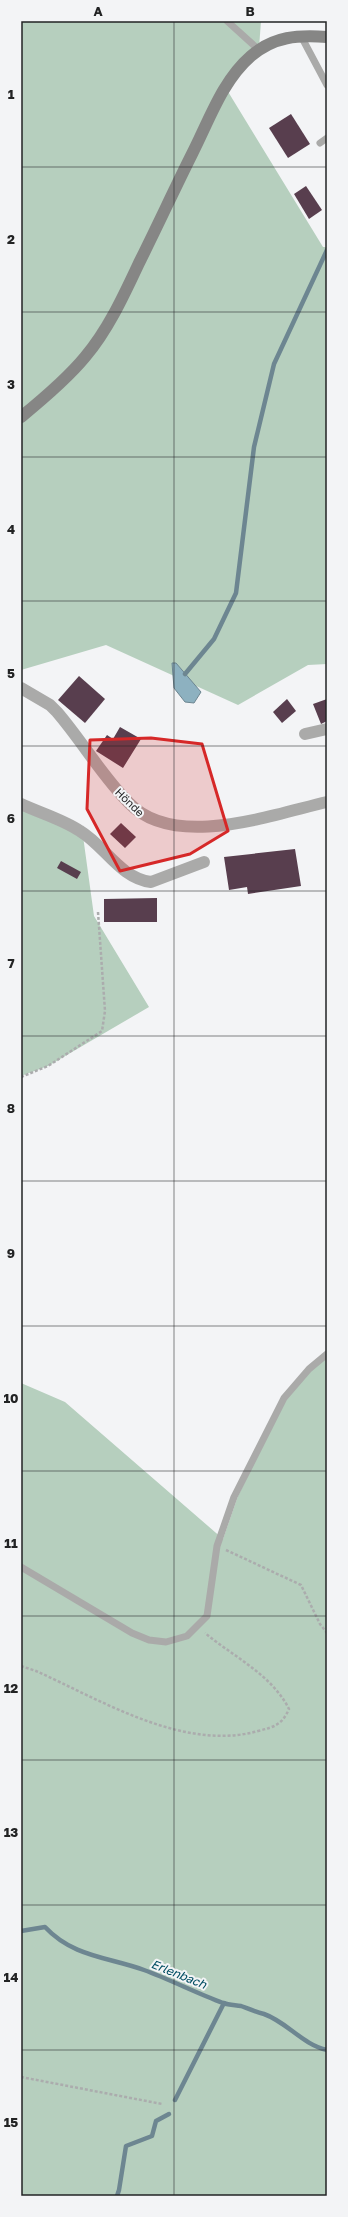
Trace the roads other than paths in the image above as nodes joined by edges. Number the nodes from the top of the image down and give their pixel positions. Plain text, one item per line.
1 (227, 21) edge
2 (301, 36) junction
3 (327, 37) edge
4 (259, 50) junction
5 (327, 85) edge
6 (327, 138) edge
7 (320, 143) dead end
8 (21, 417) edge
9 (21, 688) edge
10 (327, 729) edge
11 (305, 734) dead end
12 (327, 802) edge
13 (21, 804) edge
14 (204, 862) dead end
15 (327, 1354) edge
16 (21, 1568) edge

1 - 4 lane
2 - 3 street
2 - 4 street
2 - 5 lane
4 - 8 street
6 - 7 lane
9 - 12 street, Hönde
10 - 11 street
13 - 14 street
15 - 16 lane

